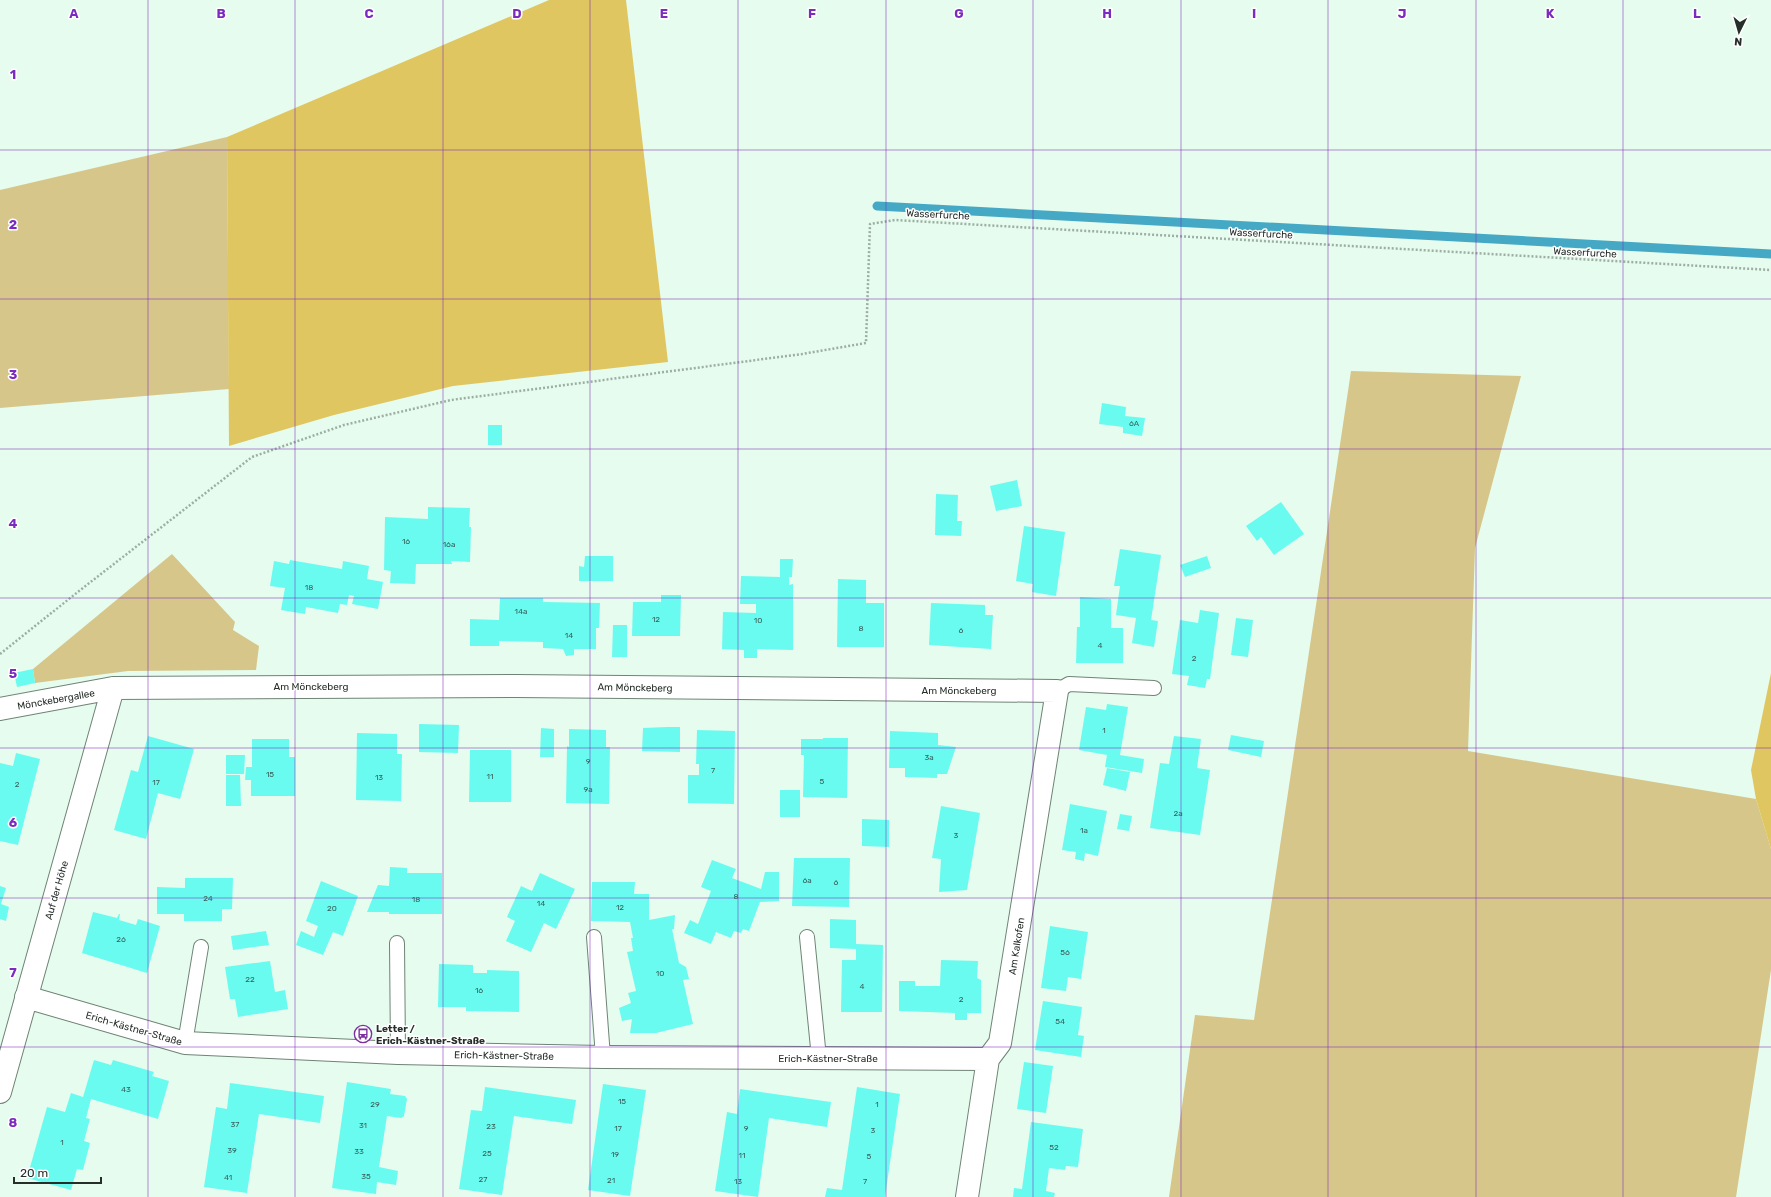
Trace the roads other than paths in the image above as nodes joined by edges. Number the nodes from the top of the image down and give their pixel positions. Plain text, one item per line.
1 (113, 688) junction
2 (1154, 688) dead end
3 (1057, 691) junction
4 (0, 709) edge
5 (594, 937) dead end
6 (807, 937) dead end
7 (397, 944) dead end
8 (201, 947) dead end
9 (26, 997) junction
10 (185, 1043) junction
11 (398, 1053) junction
12 (603, 1057) junction
13 (819, 1058) junction
14 (988, 1059) junction
15 (0, 1092) edge
16 (967, 1197) edge

1 - 3 street, Am Mönckeberg
1 - 4 street, Mönckebergallee
1 - 9 street, Auf der Höhe
2 - 3 lane, Am Mönckeberg
3 - 14 street, Am Kalkofen
5 - 12 lane
6 - 13 lane
7 - 11 lane
8 - 10 lane
9 - 10 street, Erich-Kästner-Straße
9 - 15 street, Auf der Höhe
10 - 11 street, Erich-Kästner-Straße
11 - 12 street, Erich-Kästner-Straße
12 - 13 street, Erich-Kästner-Straße
13 - 14 street, Erich-Kästner-Straße
14 - 16 street, Am Kalkofen

